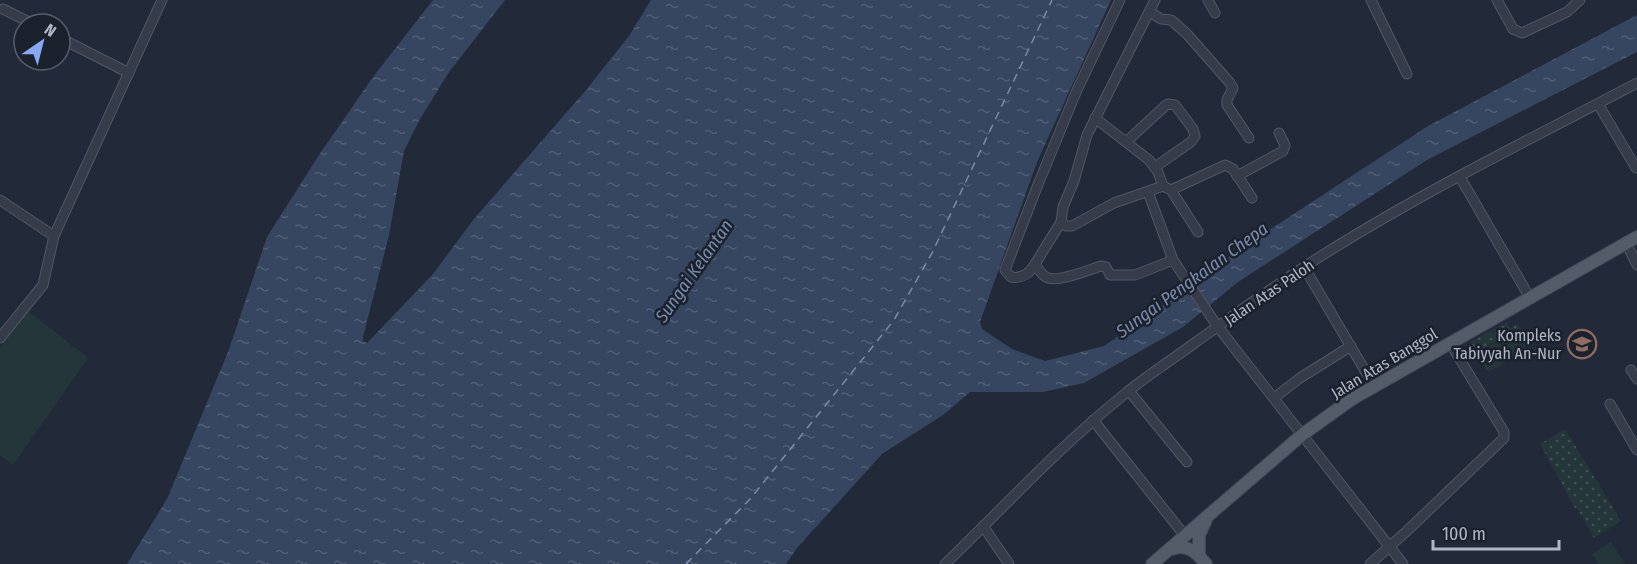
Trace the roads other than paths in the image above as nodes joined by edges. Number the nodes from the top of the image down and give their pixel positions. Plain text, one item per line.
1 (162, 0) edge
2 (1120, 0) edge
3 (1155, 0) edge
4 (1208, 0) edge
5 (1371, 0) edge
6 (1497, 0) edge
7 (1580, 0) edge
8 (3, 9) dead end
9 (1150, 12) junction
10 (12, 14) edge
11 (1215, 14) dead end
12 (72, 44) edge
13 (129, 73) junction
14 (1407, 74) dead end
15 (1637, 83) edge
16 (1598, 104) junction
17 (1095, 118) junction
18 (1279, 133) dead end
19 (1249, 138) dead end
20 (1126, 142) junction
21 (1155, 167) junction
22 (1636, 168) edge
23 (1237, 176) junction
24 (1460, 177) junction
25 (1167, 188) junction
26 (1148, 192) junction
27 (1252, 198) dead end
28 (0, 200) edge
29 (1061, 222) junction
30 (1198, 232) dead end
31 (54, 236) junction
32 (1632, 240) edge
33 (1035, 264) junction
34 (1176, 264) junction
35 (1637, 265) edge
36 (1304, 267) junction
37 (1530, 298) junction
38 (1218, 327) junction
39 (0, 338) edge
40 (1450, 343) junction
41 (1351, 346) junction
42 (1631, 370) dead end
43 (1637, 380) edge
44 (1374, 386) junction
45 (1129, 390) junction
46 (1274, 398) junction
47 (1610, 404) dead end
48 (1093, 420) junction
49 (1303, 434) junction
50 (1637, 450) edge
51 (1187, 462) dead end
52 (1209, 517) junction
53 (983, 526) junction
54 (1185, 536) junction
55 (1390, 545) junction
56 (1171, 549) junction
57 (1202, 559) edge
58 (945, 564) edge
59 (1009, 564) edge
60 (1152, 564) edge
61 (1370, 564) edge
62 (1403, 564) edge

1 - 13 street
2 - 33 street
3 - 9 street
4 - 11 street
5 - 14 street
6 - 7 street
8 - 10 street
9 - 17 street
9 - 19 street
12 - 13 street
13 - 31 street
15 - 16 street, Jalan Atas Paloh
16 - 22 street
16 - 24 street, Jalan Atas Paloh
17 - 20 street
17 - 29 street
18 - 23 street
20 - 21 street
20 - 21 street
21 - 25 street
23 - 25 street
23 - 27 street
24 - 36 street, Jalan Atas Paloh
24 - 37 street
25 - 26 street
25 - 30 street
26 - 29 street
26 - 34 street
28 - 31 street
29 - 33 street
31 - 39 street
32 - 35 street
32 - 37 main road, Jalan Atas Banggol
33 - 34 street
34 - 38 street
36 - 38 street, Jalan Atas Paloh
36 - 41 street
37 - 40 main road, Jalan Atas Banggol
38 - 45 street, Jalan Atas Paloh
38 - 46 street
40 - 44 main road, Jalan Atas Banggol
40 - 55 street
41 - 44 street
41 - 46 street
42 - 43 street
44 - 49 main road, Jalan Atas Banggol
45 - 48 street, Jalan Atas Paloh
45 - 51 street
46 - 49 street
47 - 50 street
48 - 53 street, Jalan Atas Paloh
48 - 54 street
49 - 52 main road, Jalan Atas Banggol
49 - 55 street
52 - 54 main road, Jalan Atas Banggol
52 - 57 main road
53 - 58 street, Jalan Atas Paloh
53 - 59 street
54 - 56 main road, Jalan Atas Banggol
55 - 61 street
55 - 62 street
56 - 57 main road
56 - 60 main road, Jalan Atas Banggol

